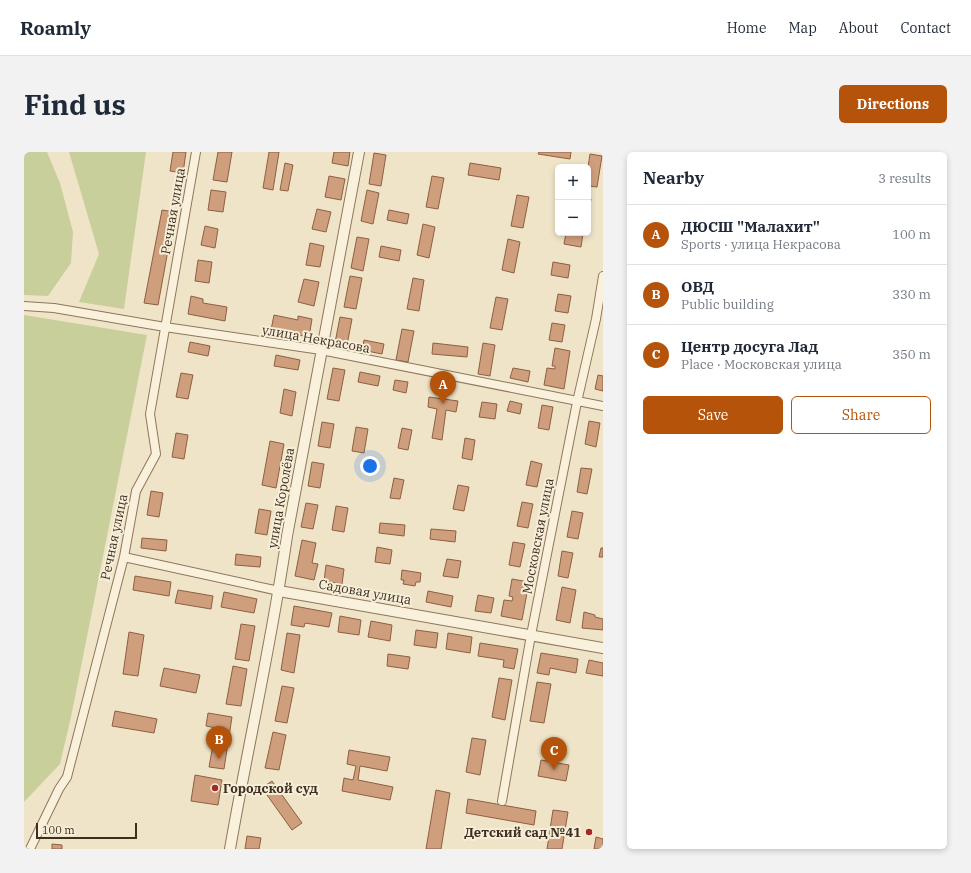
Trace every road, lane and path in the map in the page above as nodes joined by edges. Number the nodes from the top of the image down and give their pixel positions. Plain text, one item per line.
1 (196, 152) edge
2 (359, 152) edge
3 (603, 276) edge
4 (24, 306) edge
5 (165, 327) junction
6 (322, 350) junction
7 (577, 402) junction
8 (603, 406) edge
9 (124, 557) junction
10 (279, 591) junction
11 (530, 635) junction
12 (603, 648) edge
13 (502, 801) dead end
14 (30, 849) edge
15 (230, 849) edge

1 - 5 street, Речная улица
2 - 6 street, улица Королёва
3 - 7 street, Московская улица
4 - 5 street, улица Некрасова
5 - 6 street, улица Некрасова
5 - 9 street, Речная улица
6 - 7 street, улица Некрасова
6 - 10 street, улица Королёва
7 - 8 street, улица Некрасова
7 - 11 street, Московская улица
9 - 10 street, Садовая улица
9 - 14 street, Речная улица
10 - 11 street, Садовая улица
10 - 15 street, улица Королёва
11 - 12 street, Садовая улица
11 - 13 street, Московская улица

